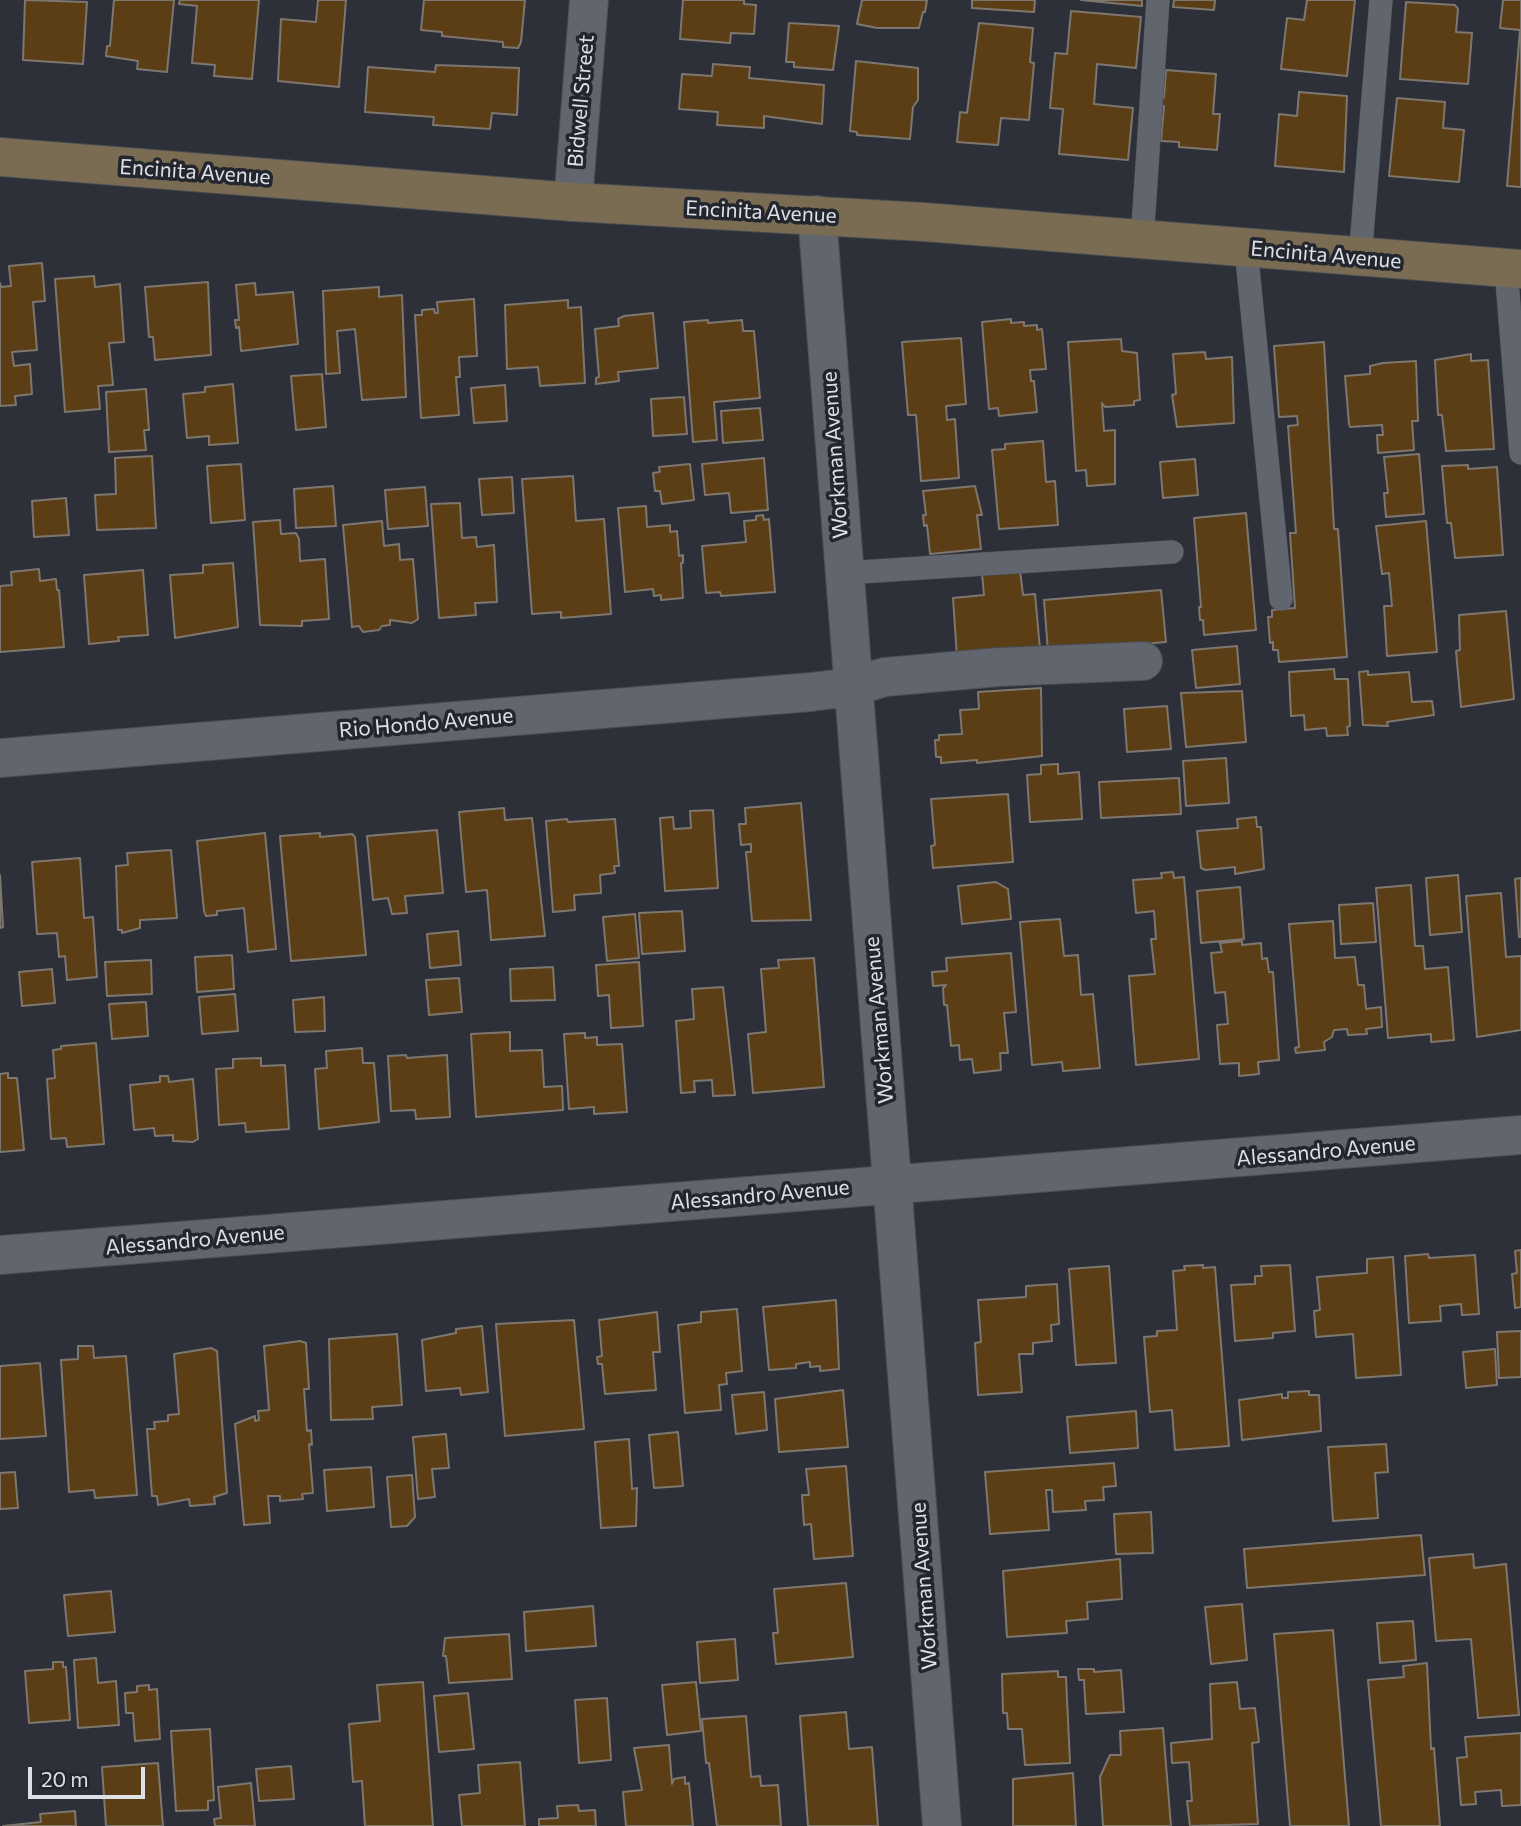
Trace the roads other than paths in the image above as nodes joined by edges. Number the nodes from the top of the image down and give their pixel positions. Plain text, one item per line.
1 (589, 0) edge
2 (1158, 0) edge
3 (1381, 0) edge
4 (0, 157) edge
5 (573, 202) junction
6 (817, 215) junction
7 (1142, 241) junction
8 (1246, 248) junction
9 (1360, 259) junction
10 (1513, 269) edge
11 (1521, 453) edge
12 (1172, 552) dead end
13 (844, 573) junction
14 (1280, 599) dead end
15 (1143, 661) dead end
16 (851, 687) junction
17 (0, 758) edge
18 (1521, 1135) edge
19 (893, 1184) junction
20 (0, 1255) edge
21 (942, 1826) edge

1 - 5 street, Bidwell Street
2 - 7 lane
3 - 9 lane
4 - 5 street, Encinita Avenue
5 - 6 street, Encinita Avenue
6 - 7 street, Encinita Avenue
6 - 13 street, Workman Avenue
7 - 8 street, Encinita Avenue
8 - 9 street, Encinita Avenue
8 - 14 lane
9 - 10 street, Encinita Avenue
10 - 11 lane
12 - 13 lane
13 - 16 street, Workman Avenue
15 - 16 street, Rio Hondo Avenue
16 - 17 street, Rio Hondo Avenue
16 - 19 street, Workman Avenue
18 - 19 street, Alessandro Avenue
19 - 20 street, Alessandro Avenue
19 - 21 street, Workman Avenue

